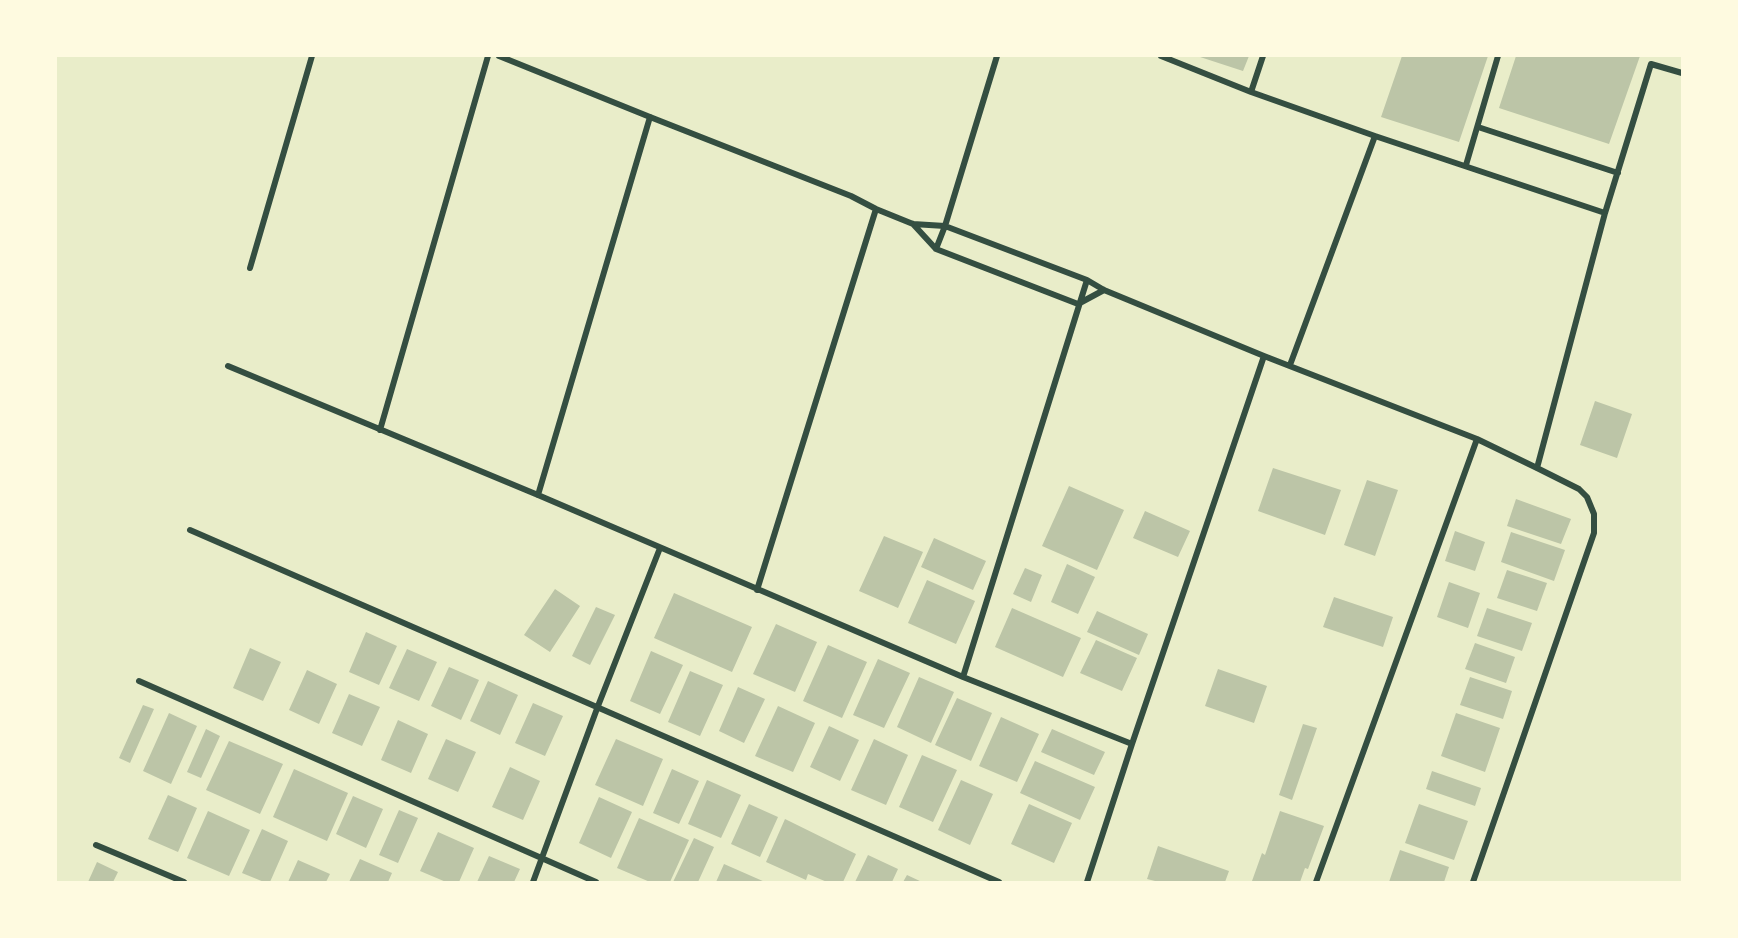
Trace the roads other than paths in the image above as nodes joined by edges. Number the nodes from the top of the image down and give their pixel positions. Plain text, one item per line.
1 (312, 56) edge
2 (488, 56) edge
3 (500, 56) edge
4 (998, 56) edge
5 (1161, 56) edge
6 (1263, 56) edge
7 (1498, 56) edge
8 (1654, 56) edge
9 (1652, 64) junction
10 (1683, 73) edge
11 (1251, 92) junction
12 (650, 117) junction
13 (1478, 127) junction
14 (1375, 136) junction
15 (1466, 165) junction
16 (1618, 173) junction
17 (876, 209) junction
18 (1605, 213) junction
19 (914, 224) junction
20 (945, 226) junction
21 (936, 249) junction
22 (250, 268) dead end
23 (1087, 280) junction
24 (1104, 290) junction
25 (1078, 303) junction
26 (1264, 356) junction
27 (1290, 365) junction
28 (228, 366) dead end
29 (380, 430) junction
30 (1477, 439) junction
31 (1537, 468) junction
32 (538, 495) junction
33 (190, 530) dead end
34 (660, 548) junction
35 (757, 590) junction
36 (963, 677) junction
37 (139, 681) dead end
38 (598, 706) junction
39 (1132, 744) junction
40 (96, 845) dead end
41 (541, 859) junction
42 (184, 882) edge
43 (533, 882) edge
44 (596, 882) edge
45 (999, 882) edge
46 (1087, 882) edge
47 (1316, 882) edge
48 (1473, 882) edge

1 - 22 street
2 - 29 street
3 - 12 street
4 - 20 street
5 - 11 street
6 - 11 street
7 - 13 street
8 - 9 street
9 - 10 street
9 - 16 street
11 - 14 street
12 - 17 street
12 - 32 street
13 - 15 street
13 - 16 street
14 - 15 street
14 - 27 street
15 - 18 street
16 - 18 street
17 - 19 street
17 - 35 street
18 - 31 street
19 - 20 street
19 - 21 street
20 - 21 street
20 - 23 street
21 - 25 street
23 - 24 street
23 - 25 street
24 - 25 street
24 - 26 street
25 - 36 street
26 - 27 street
26 - 39 street
27 - 30 street
28 - 29 street
29 - 32 street
30 - 31 street
30 - 47 street
31 - 48 street
32 - 34 street
33 - 38 street
34 - 35 street
34 - 38 street
35 - 36 street
36 - 39 street
37 - 41 street
38 - 41 street
38 - 45 street
39 - 46 street
40 - 42 street
41 - 43 street
41 - 44 street

